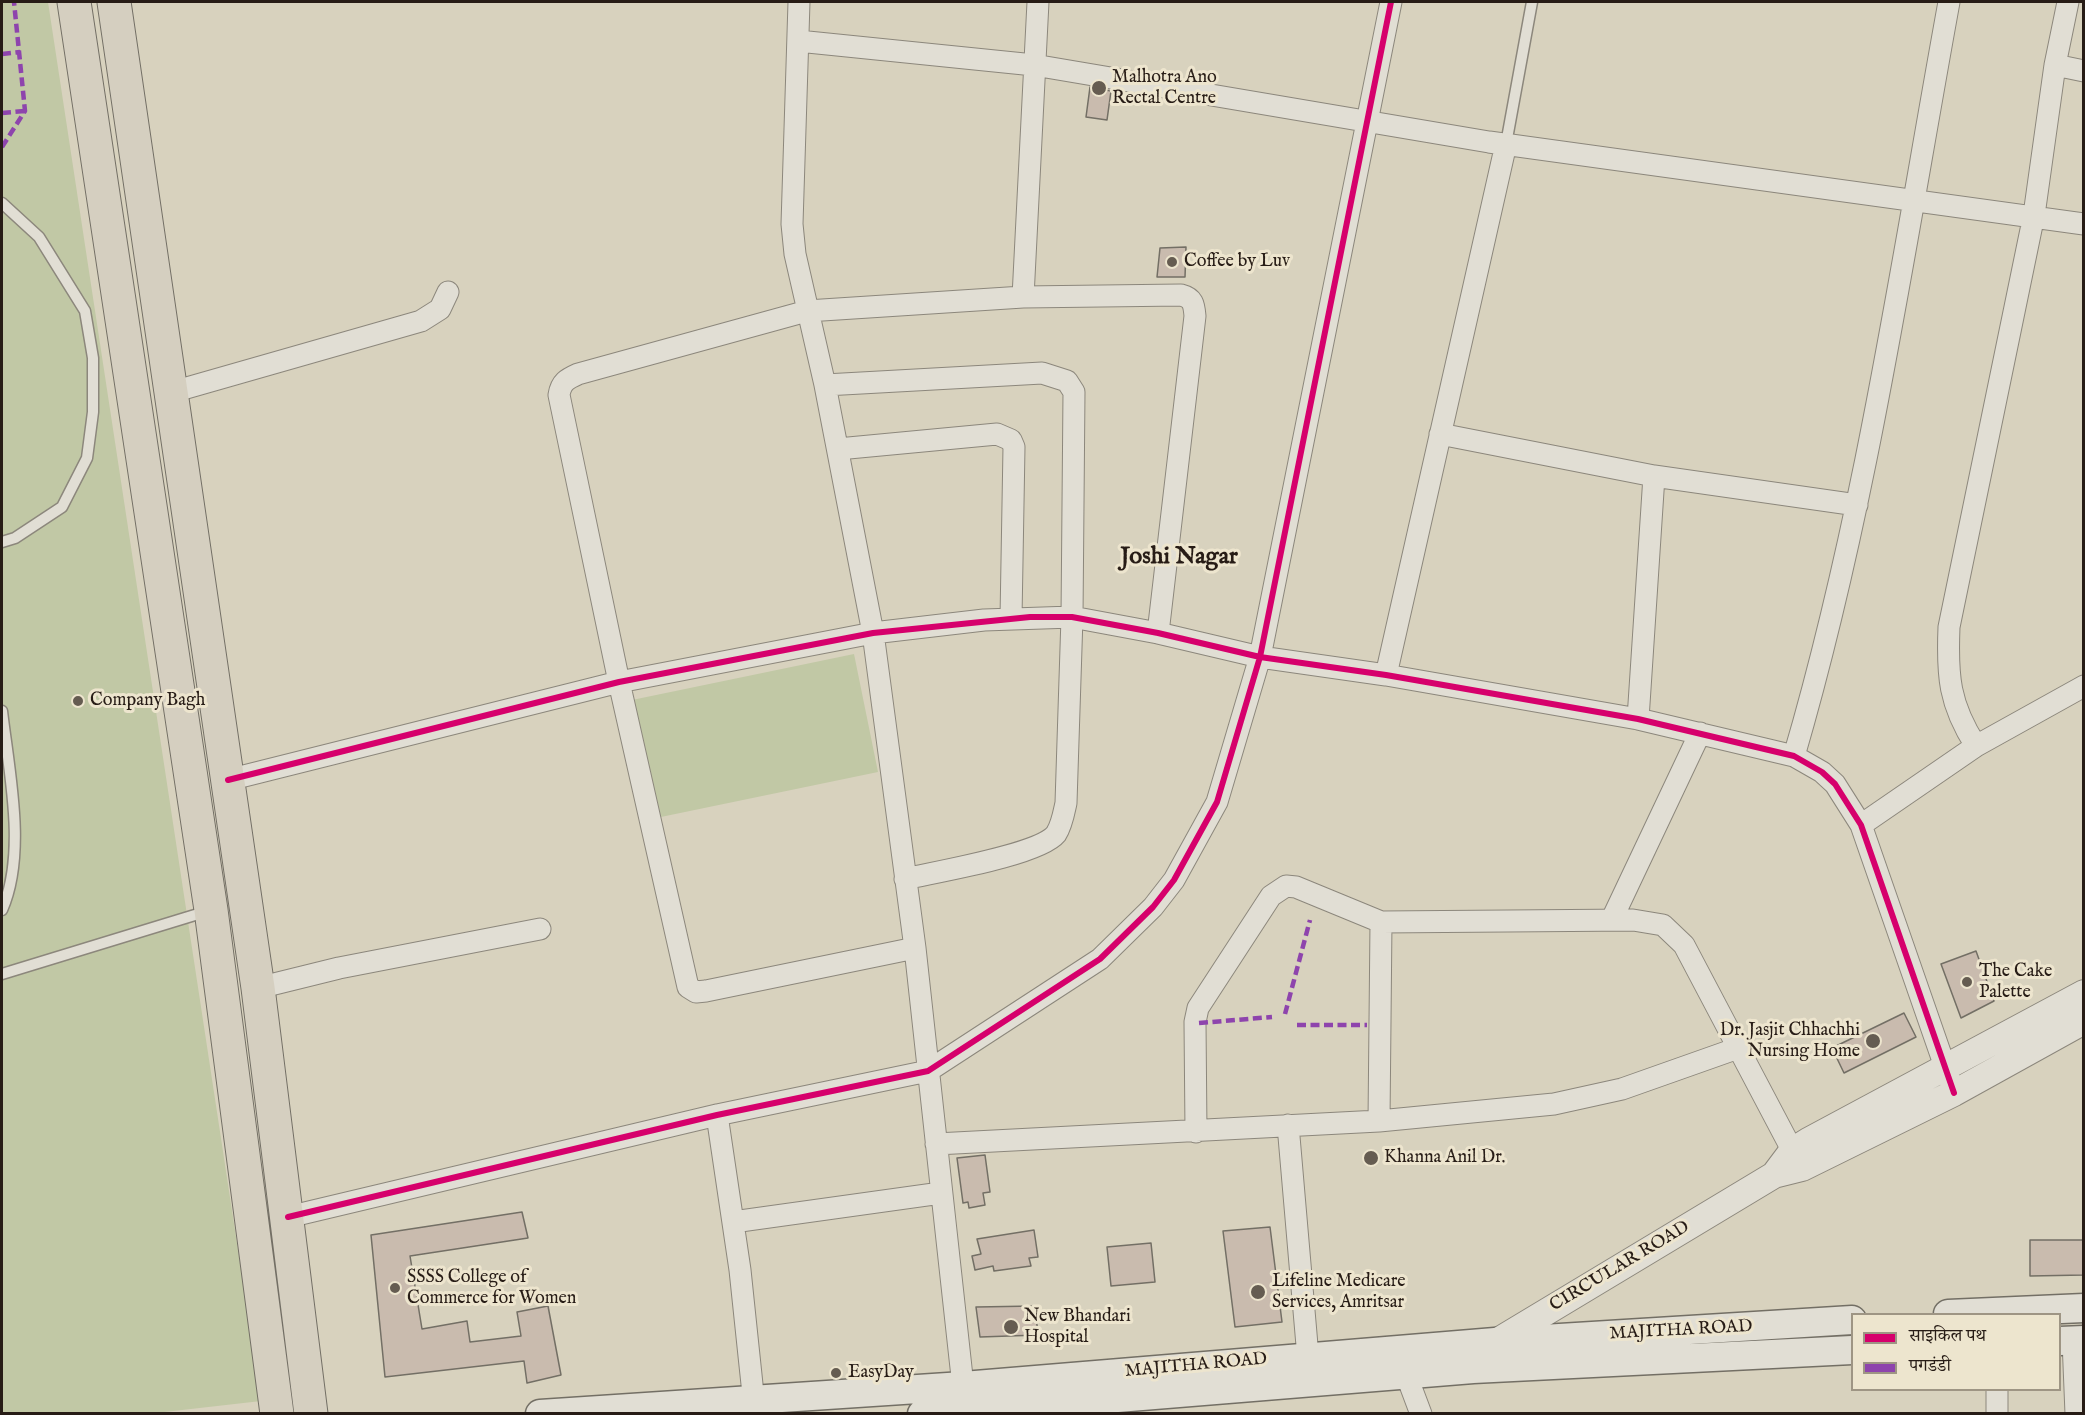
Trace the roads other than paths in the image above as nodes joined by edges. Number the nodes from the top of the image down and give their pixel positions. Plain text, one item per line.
1 (74, 2) edge
2 (114, 2) edge
3 (799, 2) edge
4 (1038, 2) edge
5 (1391, 2) edge
6 (1532, 2) edge
7 (1949, 2) edge
8 (2068, 2) edge
9 (798, 41) junction
10 (2055, 65) junction
11 (1034, 66) junction
12 (2084, 71) edge
13 (1366, 120) junction
14 (1506, 144) junction
15 (1913, 199) junction
16 (2, 203) edge
17 (2034, 216) junction
18 (2084, 224) edge
19 (448, 292) dead end
20 (1023, 297) junction
21 (807, 311) junction
22 (163, 350) junction
23 (128, 354) junction
24 (825, 385) junction
25 (169, 393) junction
26 (1440, 434) junction
27 (838, 449) junction
28 (1654, 477) junction
29 (1857, 505) junction
30 (2, 542) edge
31 (1072, 617) junction
32 (1011, 618) junction
33 (873, 633) junction
34 (1158, 633) junction
35 (1260, 657) junction
36 (1386, 675) junction
37 (619, 682) junction
38 (2084, 686) edge
39 (2, 711) edge
40 (1638, 719) junction
41 (1700, 733) junction
42 (1976, 746) junction
43 (1794, 756) junction
44 (228, 780) junction
45 (1861, 825) junction
46 (905, 879) junction
47 (2, 910) edge
48 (211, 910) junction
49 (1612, 919) junction
50 (1381, 922) junction
51 (540, 929) dead end
52 (915, 948) junction
53 (2, 974) edge
54 (258, 988) junction
55 (2084, 993) edge
56 (2084, 1021) edge
57 (1738, 1048) junction
58 (1945, 1068) junction
59 (928, 1071) junction
60 (1954, 1094) junction
61 (717, 1115) junction
62 (1379, 1121) junction
63 (1288, 1125) junction
64 (1196, 1132) junction
65 (936, 1144) junction
66 (1797, 1160) junction
67 (941, 1193) junction
68 (288, 1217) junction
69 (733, 1222) junction
70 (2084, 1308) edge
71 (1971, 1313) edge
72 (1851, 1320) edge
73 (2072, 1340) edge
74 (1496, 1342) junction
75 (1851, 1350) edge
76 (1308, 1357) junction
77 (1473, 1369) junction
78 (1406, 1374) junction
79 (963, 1386) junction
80 (1997, 1391) edge
81 (754, 1407) edge
82 (993, 1410) edge
83 (277, 1413) edge
84 (311, 1413) edge
85 (540, 1413) edge
86 (921, 1413) edge
87 (1421, 1413) edge
88 (1997, 1413) edge
89 (2076, 1413) edge

1 - 23 main road
2 - 22 main road
3 - 9 street
4 - 11 street
5 - 13 street
6 - 14 lane
7 - 15 street
8 - 10 street
9 - 11 street
9 - 21 street
10 - 12 street
10 - 17 street
11 - 13 street
11 - 20 street
13 - 14 street
13 - 35 street
14 - 15 street
14 - 26 street
15 - 17 street
15 - 29 street
16 - 30 lane
17 - 18 street
17 - 42 street
19 - 25 street
20 - 21 street
20 - 34 street
21 - 24 street
21 - 37 street
22 - 23 street
22 - 25 main road
23 - 48 main road
24 - 27 street
24 - 31 street
25 - 44 main road
26 - 28 street
26 - 36 street
27 - 32 street
27 - 33 street
28 - 29 street
28 - 40 street
29 - 43 street
31 - 32 street
31 - 34 street
31 - 46 street
32 - 33 street
33 - 37 street
33 - 46 street
34 - 35 street
35 - 36 street
35 - 59 street
36 - 40 street
37 - 44 street
37 - 52 street
38 - 42 street
39 - 47 lane
40 - 41 street
41 - 43 street
41 - 49 street
42 - 45 street
43 - 45 street
44 - 54 main road
45 - 58 street
46 - 52 street
48 - 53 lane
48 - 83 main road
49 - 50 street
49 - 57 street
50 - 62 street
50 - 64 street
51 - 54 street
52 - 59 street
54 - 68 main road
55 - 58 street, CIRCULAR ROAD
56 - 60 street, CIRCULAR ROAD
57 - 62 street
57 - 66 street
58 - 60 street
58 - 66 street, CIRCULAR ROAD
59 - 61 street
59 - 65 street
60 - 66 street, CIRCULAR ROAD
61 - 68 street
61 - 69 street
62 - 63 street
63 - 64 street
63 - 76 street
64 - 65 street
65 - 67 street
66 - 74 street, CIRCULAR ROAD
67 - 69 street
67 - 79 street
68 - 84 main road
69 - 81 street
70 - 71 main road
72 - 74 main road, MAJITHA ROAD
73 - 89 street
74 - 76 main road, MAJITHA ROAD
74 - 77 street, CIRCULAR ROAD
75 - 77 main road, MAJITHA ROAD
76 - 79 main road, MAJITHA ROAD
77 - 78 main road, MAJITHA ROAD
78 - 82 main road, MAJITHA ROAD
78 - 87 street
79 - 81 main road, MAJITHA ROAD
80 - 88 street
81 - 85 main road, MAJITHA ROAD
82 - 86 main road, MAJITHA ROAD

